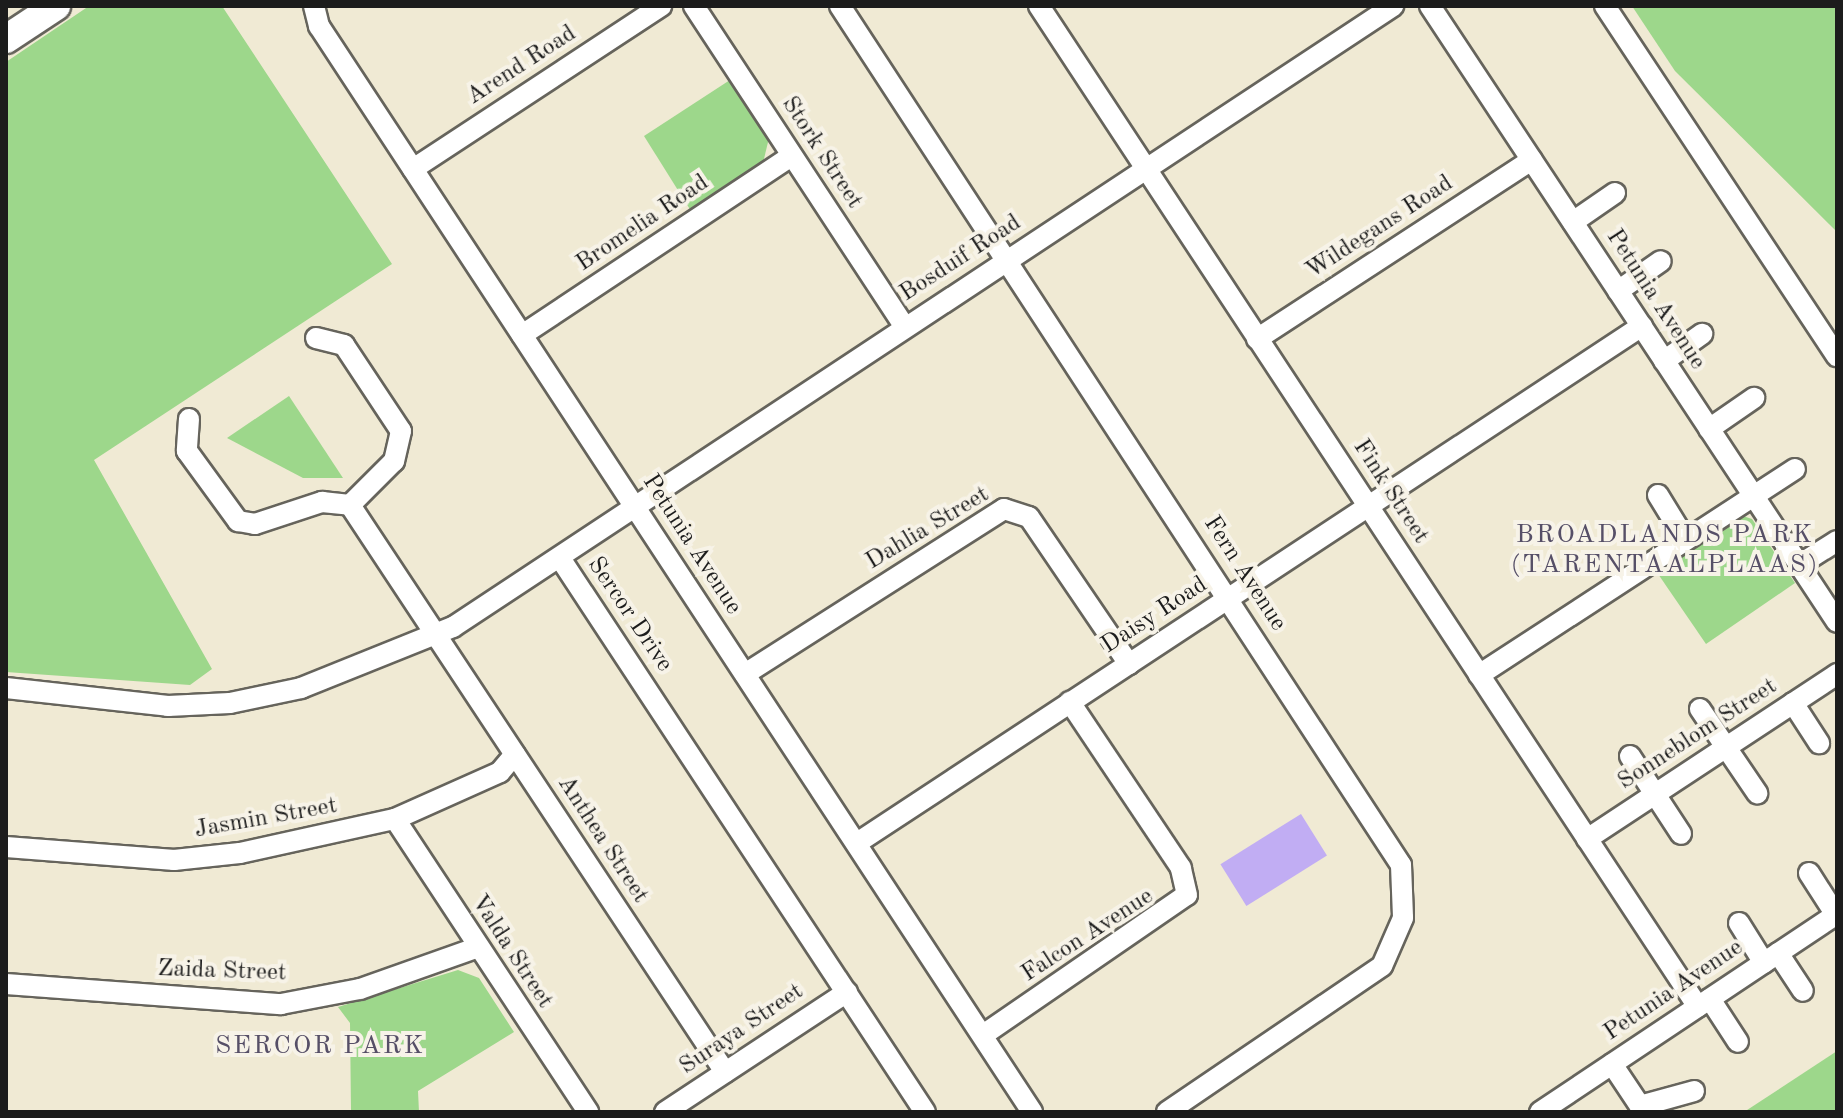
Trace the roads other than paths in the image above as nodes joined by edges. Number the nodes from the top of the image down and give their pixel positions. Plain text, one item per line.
1 (56, 6) edge
2 (314, 6) edge
3 (661, 6) edge
4 (694, 6) edge
5 (840, 6) edge
6 (1039, 6) edge
7 (1393, 6) edge
8 (1430, 6) edge
9 (1605, 6) edge
10 (6, 39) edge
11 (791, 156) junction
12 (1532, 160) junction
13 (413, 169) junction
14 (1146, 169) junction
15 (1615, 193) dead end
16 (1573, 222) junction
17 (1007, 260) junction
18 (1661, 261) dead end
19 (1618, 291) junction
20 (1642, 326) junction
21 (905, 327) junction
22 (1702, 334) dead end
23 (522, 335) junction
24 (316, 338) dead end
25 (1257, 339) junction
26 (1837, 356) edge
27 (1664, 361) junction
28 (1754, 398) dead end
29 (189, 419) dead end
30 (1709, 429) junction
31 (1795, 469) dead end
32 (1658, 495) dead end
33 (1753, 495) junction
34 (350, 505) junction
35 (634, 505) junction
36 (1368, 507) junction
37 (1685, 539) junction
38 (1837, 541) edge
39 (560, 558) junction
40 (1799, 565) junction
41 (1229, 598) junction
42 (1837, 622) edge
43 (436, 636) junction
44 (1129, 664) junction
45 (745, 674) junction
46 (1837, 674) edge
47 (1479, 675) junction
48 (6, 688) edge
49 (1070, 702) junction
50 (1793, 703) junction
51 (1700, 709) dead end
52 (1819, 743) dead end
53 (1726, 747) junction
54 (515, 754) junction
55 (1630, 756) dead end
56 (1757, 793) dead end
57 (1656, 794) junction
58 (395, 819) junction
59 (1681, 834) dead end
60 (1587, 839) junction
61 (857, 843) junction
62 (6, 847) edge
63 (1809, 873) dead end
64 (1836, 914) edge
65 (1739, 923) dead end
66 (476, 948) junction
67 (1771, 958) junction
68 (6, 984) edge
69 (1803, 991) dead end
70 (847, 992) junction
71 (1704, 1003) junction
72 (983, 1035) junction
73 (1738, 1042) dead end
74 (1612, 1064) junction
75 (725, 1072) junction
76 (1694, 1091) dead end
77 (588, 1112) edge
78 (665, 1112) edge
79 (925, 1112) edge
80 (1032, 1112) edge
81 (1167, 1112) edge
82 (1540, 1112) edge

1 - 10 main road
2 - 13 street, Petunia Avenue
3 - 13 street, Arend Road
4 - 11 street, Stork Street
5 - 17 street, Fern Avenue
6 - 14 street, Fink Street
7 - 14 street, Bosduif Road
8 - 12 street, Petunia Avenue
9 - 26 street
11 - 21 street, Stork Street
11 - 23 street, Bromelia Road
12 - 16 street, Petunia Avenue
12 - 25 street, Wildegans Road
13 - 23 street, Petunia Avenue
14 - 17 street, Bosduif Road
14 - 25 street, Fink Street
15 - 16 street
16 - 19 street, Petunia Avenue
17 - 21 street, Bosduif Road
17 - 41 street, Fern Avenue
18 - 19 street
19 - 20 street, Petunia Avenue
20 - 27 street, Petunia Avenue
20 - 36 street, Daisy Road
21 - 35 street, Bosduif Road
22 - 27 street
23 - 35 street, Petunia Avenue
24 - 34 street
25 - 36 street, Fink Street
27 - 30 street, Petunia Avenue
28 - 30 street
29 - 34 street
30 - 33 street, Petunia Avenue
31 - 33 street
32 - 37 street
33 - 37 street
33 - 40 street, Petunia Avenue
34 - 43 street, Anthea Street
35 - 39 street, Bosduif Road
35 - 45 street, Petunia Avenue
36 - 41 street, Daisy Road
36 - 47 street, Fink Street
37 - 47 street
38 - 40 street
39 - 43 street, Sercor Drive
39 - 70 street, Sercor Drive
40 - 42 street, Petunia Avenue
41 - 44 street, Daisy Road
41 - 81 street, Fern Avenue
43 - 48 street, Sercor Drive
43 - 54 street, Anthea Street
44 - 45 street, Dahlia Street
44 - 49 street, Daisy Road
45 - 61 street, Petunia Avenue
46 - 50 street, Sonneblom Street
47 - 60 street, Fink Street
49 - 61 street, Daisy Road
49 - 72 street, Falcon Avenue
50 - 52 street
50 - 53 street, Sonneblom Street
51 - 53 street
53 - 56 street
53 - 57 street, Sonneblom Street
54 - 58 street, Jasmin Street
54 - 75 street, Anthea Street
55 - 57 street
57 - 59 street
57 - 60 street, Sonneblom Street
58 - 62 street, Jasmin Street
58 - 66 street, Valda Street
60 - 71 street, Fink Street
61 - 72 street, Petunia Avenue
63 - 64 street
64 - 67 street, Petunia Avenue
65 - 67 street
66 - 68 street, Zaida Street
66 - 77 street, Valda Street
67 - 69 street
67 - 71 street, Petunia Avenue
70 - 75 street, Suraya Street
70 - 79 street, Sercor Drive
71 - 73 street, Fink Street
71 - 74 street, Petunia Avenue
72 - 80 street, Petunia Avenue
74 - 76 street
74 - 82 street, Petunia Avenue
75 - 78 street, Suraya Street

